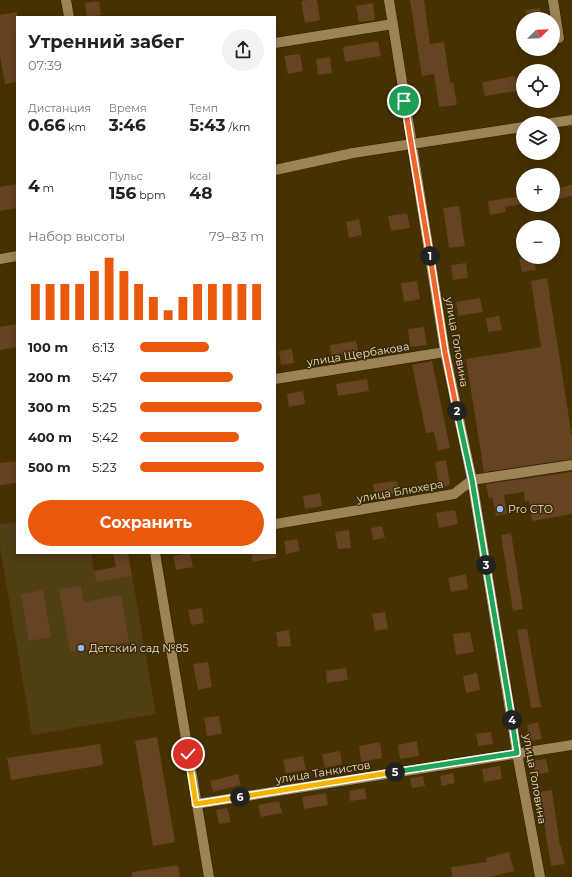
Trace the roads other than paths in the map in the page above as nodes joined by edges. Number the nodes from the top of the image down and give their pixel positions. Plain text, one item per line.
1 (66, 0) edge
2 (389, 0) edge
3 (553, 0) edge
4 (555, 12) edge
5 (69, 16) edge
6 (393, 24) junction
7 (276, 43) edge
8 (572, 120) edge
9 (560, 122) edge
10 (516, 128) edge
11 (276, 170) edge
12 (16, 256) edge
13 (0, 259) edge
14 (445, 352) junction
15 (276, 379) edge
16 (572, 464) edge
17 (472, 480) junction
18 (276, 524) edge
19 (155, 554) edge
20 (572, 745) edge
21 (517, 753) junction
22 (196, 804) junction
23 (209, 877) edge
24 (540, 877) edge

1 - 5 street
2 - 6 street, улица Головина
3 - 4 street
6 - 7 street
6 - 14 street, улица Головина
8 - 9 street
10 - 11 street, bridge
12 - 13 street
14 - 15 street, улица Щербакова
14 - 17 street, улица Головина
16 - 17 street, улица Блюхера
17 - 18 street, улица Блюхера
17 - 21 street, улица Головина
19 - 22 street
20 - 21 street, улица Танкистов
21 - 22 street, улица Танкистов
21 - 24 street, улица Головина
22 - 23 street

